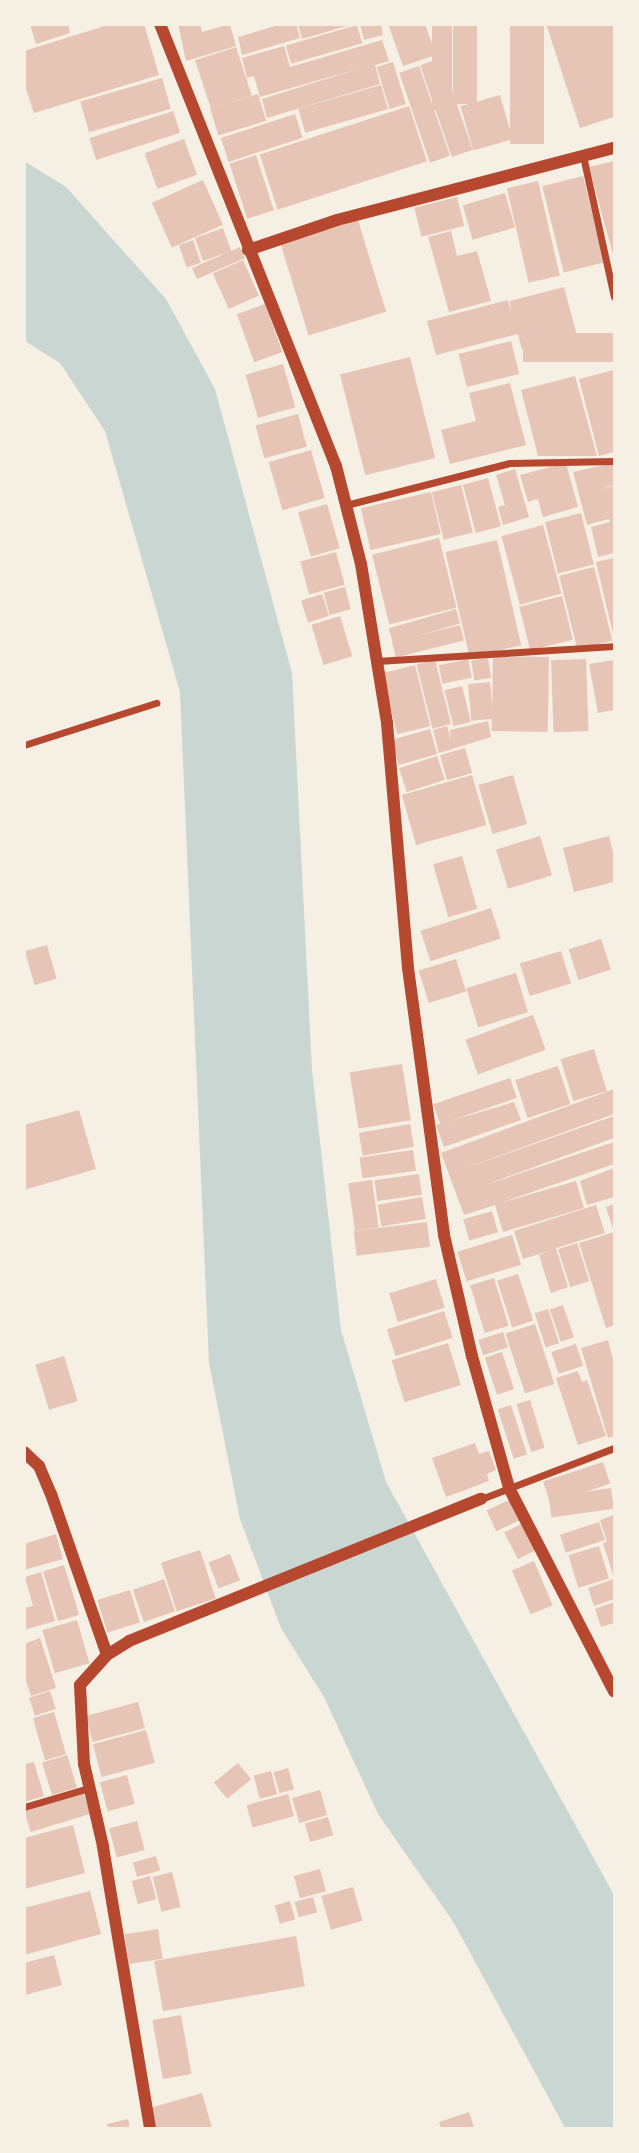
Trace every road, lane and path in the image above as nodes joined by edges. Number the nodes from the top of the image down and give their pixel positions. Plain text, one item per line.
1 (160, 24) edge
2 (614, 148) edge
3 (583, 155) junction
4 (248, 250) junction
5 (614, 297) edge
6 (614, 461) edge
7 (346, 505) junction
8 (614, 646) edge
9 (377, 661) junction
10 (156, 703) dead end
11 (24, 745) edge
12 (614, 1448) edge
13 (24, 1452) edge
14 (509, 1488) junction
15 (481, 1499) joint
16 (107, 1655) junction
17 (614, 1692) edge
18 (89, 1788) junction
19 (24, 1807) edge
20 (150, 2129) edge

1 - 4 street
2 - 3 street
3 - 4 street
3 - 5 street
4 - 7 street
6 - 7 street
7 - 9 street
8 - 9 street
9 - 14 street
10 - 11 street
12 - 14 street
13 - 16 street
14 - 15 street
14 - 17 street
15 - 16 street
16 - 18 street
18 - 19 street
18 - 20 street

